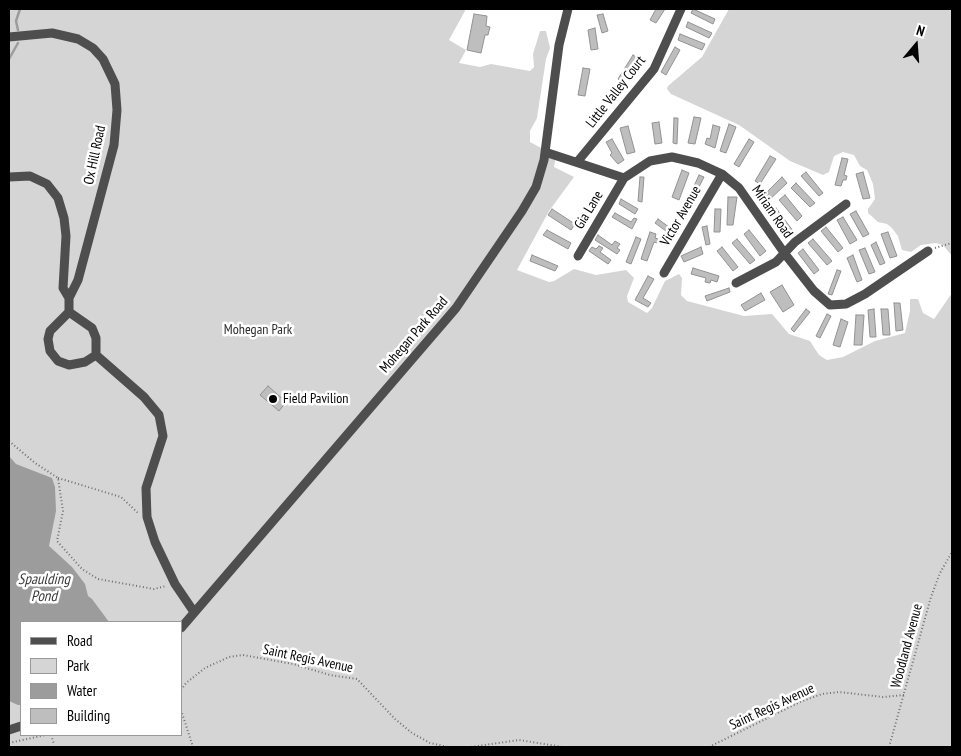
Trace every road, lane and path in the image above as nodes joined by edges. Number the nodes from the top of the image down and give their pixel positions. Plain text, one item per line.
1 (568, 9) edge
2 (681, 9) edge
3 (9, 37) edge
4 (545, 152) junction
5 (578, 161) junction
6 (722, 174) junction
7 (9, 177) edge
8 (624, 178) junction
9 (846, 204) dead end
10 (952, 243) edge
11 (928, 251) joint
12 (785, 254) junction
13 (578, 256) dead end
14 (664, 273) dead end
15 (736, 283) dead end
16 (69, 298) junction
17 (69, 312) junction
18 (96, 355) junction
19 (9, 441) edge
20 (58, 478) junction
21 (147, 517) junction
22 (952, 552) edge
23 (169, 586) dead end
24 (194, 612) junction
25 (182, 627) edge
26 (182, 689) edge
27 (904, 695) junction
28 (182, 713) edge
29 (41, 736) edge
30 (51, 736) edge
31 (9, 744) edge
32 (54, 744) dead end
33 (193, 747) edge
34 (448, 747) edge
35 (471, 747) edge
36 (563, 747) edge
37 (709, 747) edge
38 (889, 747) edge

1 - 4 street, Mohegan Park Road
2 - 5 street, Little Valley Court
3 - 16 street, Ox Hill Road
4 - 5 street
4 - 24 street, Mohegan Park Road
5 - 8 street
6 - 8 street, Miriam Road
6 - 12 street, Miriam Road
6 - 14 street, Victor Avenue
7 - 16 street
8 - 13 street, Gia Lane
9 - 12 street
10 - 11 path
11 - 12 street, Miriam Road
12 - 15 street
16 - 17 street
17 - 18 street
17 - 18 street
18 - 21 street
19 - 20 path
20 - 21 path
20 - 23 path
21 - 24 street
22 - 27 path, Woodland Avenue
24 - 25 street, Mohegan Park Road
26 - 34 path, Saint Regis Avenue
27 - 37 path, Saint Regis Avenue
27 - 38 path, Woodland Avenue
28 - 33 path
29 - 31 path
30 - 32 path
35 - 36 path

